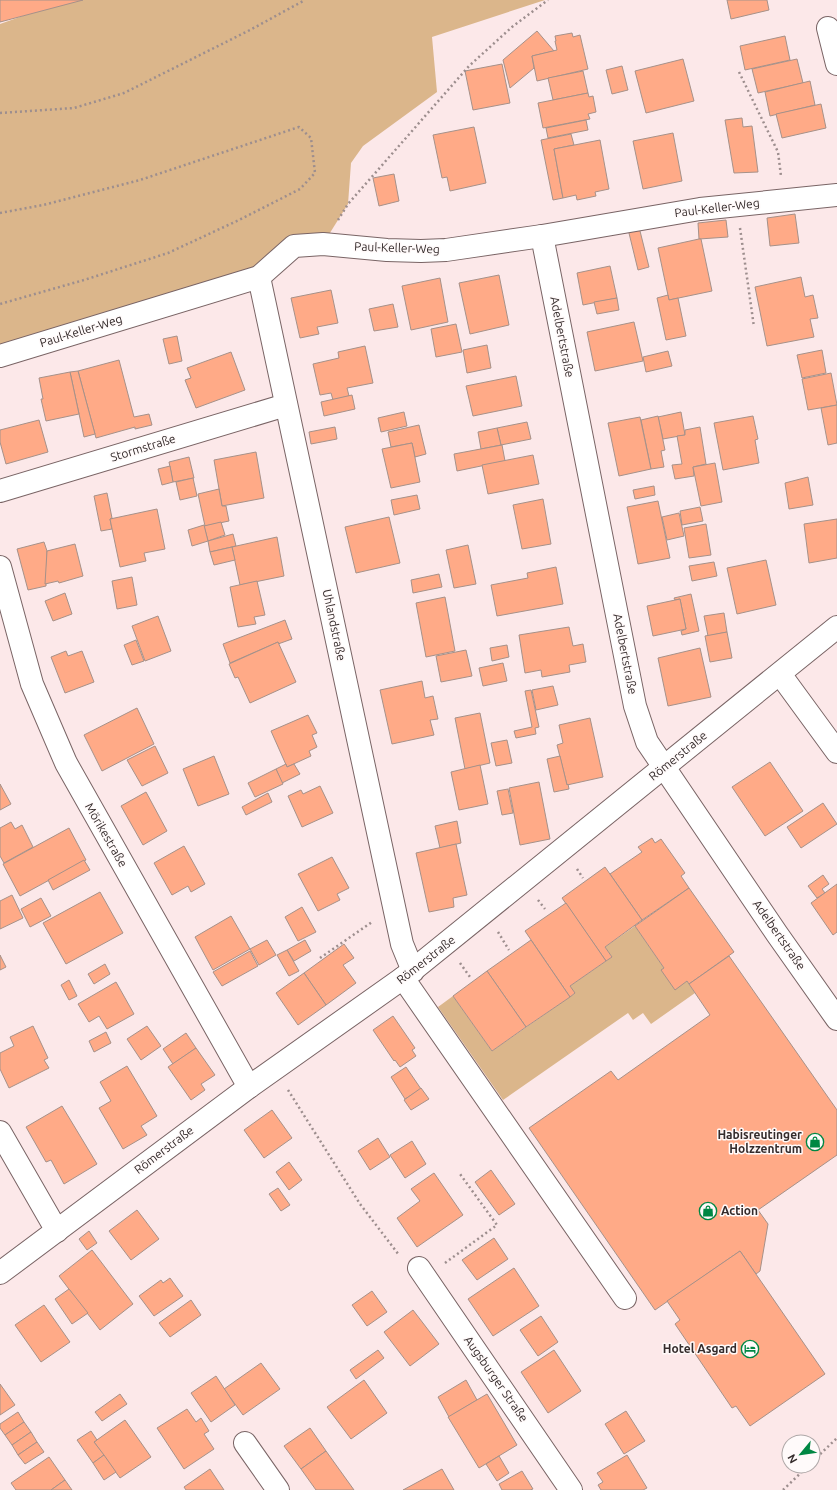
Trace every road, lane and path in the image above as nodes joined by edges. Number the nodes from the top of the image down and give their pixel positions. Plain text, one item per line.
1 (305, 0) edge
2 (548, 0) edge
3 (828, 28) dead end
4 (837, 64) edge
5 (739, 72) dead end
6 (0, 113) edge
7 (837, 195) edge
8 (784, 200) junction
9 (736, 205) junction
10 (0, 213) edge
11 (542, 236) junction
12 (322, 244) junction
13 (259, 277) junction
14 (0, 304) edge
15 (754, 327) dead end
16 (0, 356) edge
17 (286, 405) junction
18 (0, 492) edge
19 (0, 567) edge
20 (837, 627) edge
21 (780, 674) junction
22 (837, 752) edge
23 (664, 768) junction
24 (394, 907) junction
25 (320, 958) dead end
26 (408, 975) junction
27 (837, 1019) edge
28 (274, 1069) junction
29 (249, 1087) junction
30 (0, 1132) edge
31 (460, 1174) dead end
32 (57, 1231) junction
33 (0, 1273) edge
34 (422, 1273) junction
35 (625, 1298) dead end
36 (837, 1438) edge
37 (245, 1443) dead end
38 (821, 1453) edge
39 (800, 1474) edge
40 (278, 1490) edge
41 (571, 1490) edge
42 (783, 1490) edge

1 - 6 path
2 - 12 path
3 - 4 street
5 - 8 path
7 - 8 street, Paul-Keller-Weg
8 - 9 street, Paul-Keller-Weg
9 - 11 street, Paul-Keller-Weg
9 - 15 path
10 - 14 path
11 - 12 street, Paul-Keller-Weg
11 - 23 street, Adelbertstraße
12 - 13 street, Paul-Keller-Weg
13 - 16 street, Paul-Keller-Weg
13 - 17 street, Uhlandstraße
17 - 18 street, Stormstraße
17 - 24 street, Uhlandstraße
19 - 29 street, Mörikestraße
20 - 21 street, Römerstraße
21 - 22 street
21 - 23 street, Römerstraße
23 - 26 street, Römerstraße
23 - 27 street, Adelbertstraße
24 - 25 path
24 - 26 street, Uhlandstraße
26 - 28 street, Römerstraße
26 - 35 street, Uhlandstraße
28 - 29 street, Römerstraße
28 - 34 path
29 - 32 street, Römerstraße
30 - 32 street
31 - 34 path
32 - 33 street, Römerstraße
34 - 41 street, Augsburger Straße
36 - 38 path
37 - 40 street
39 - 42 path

